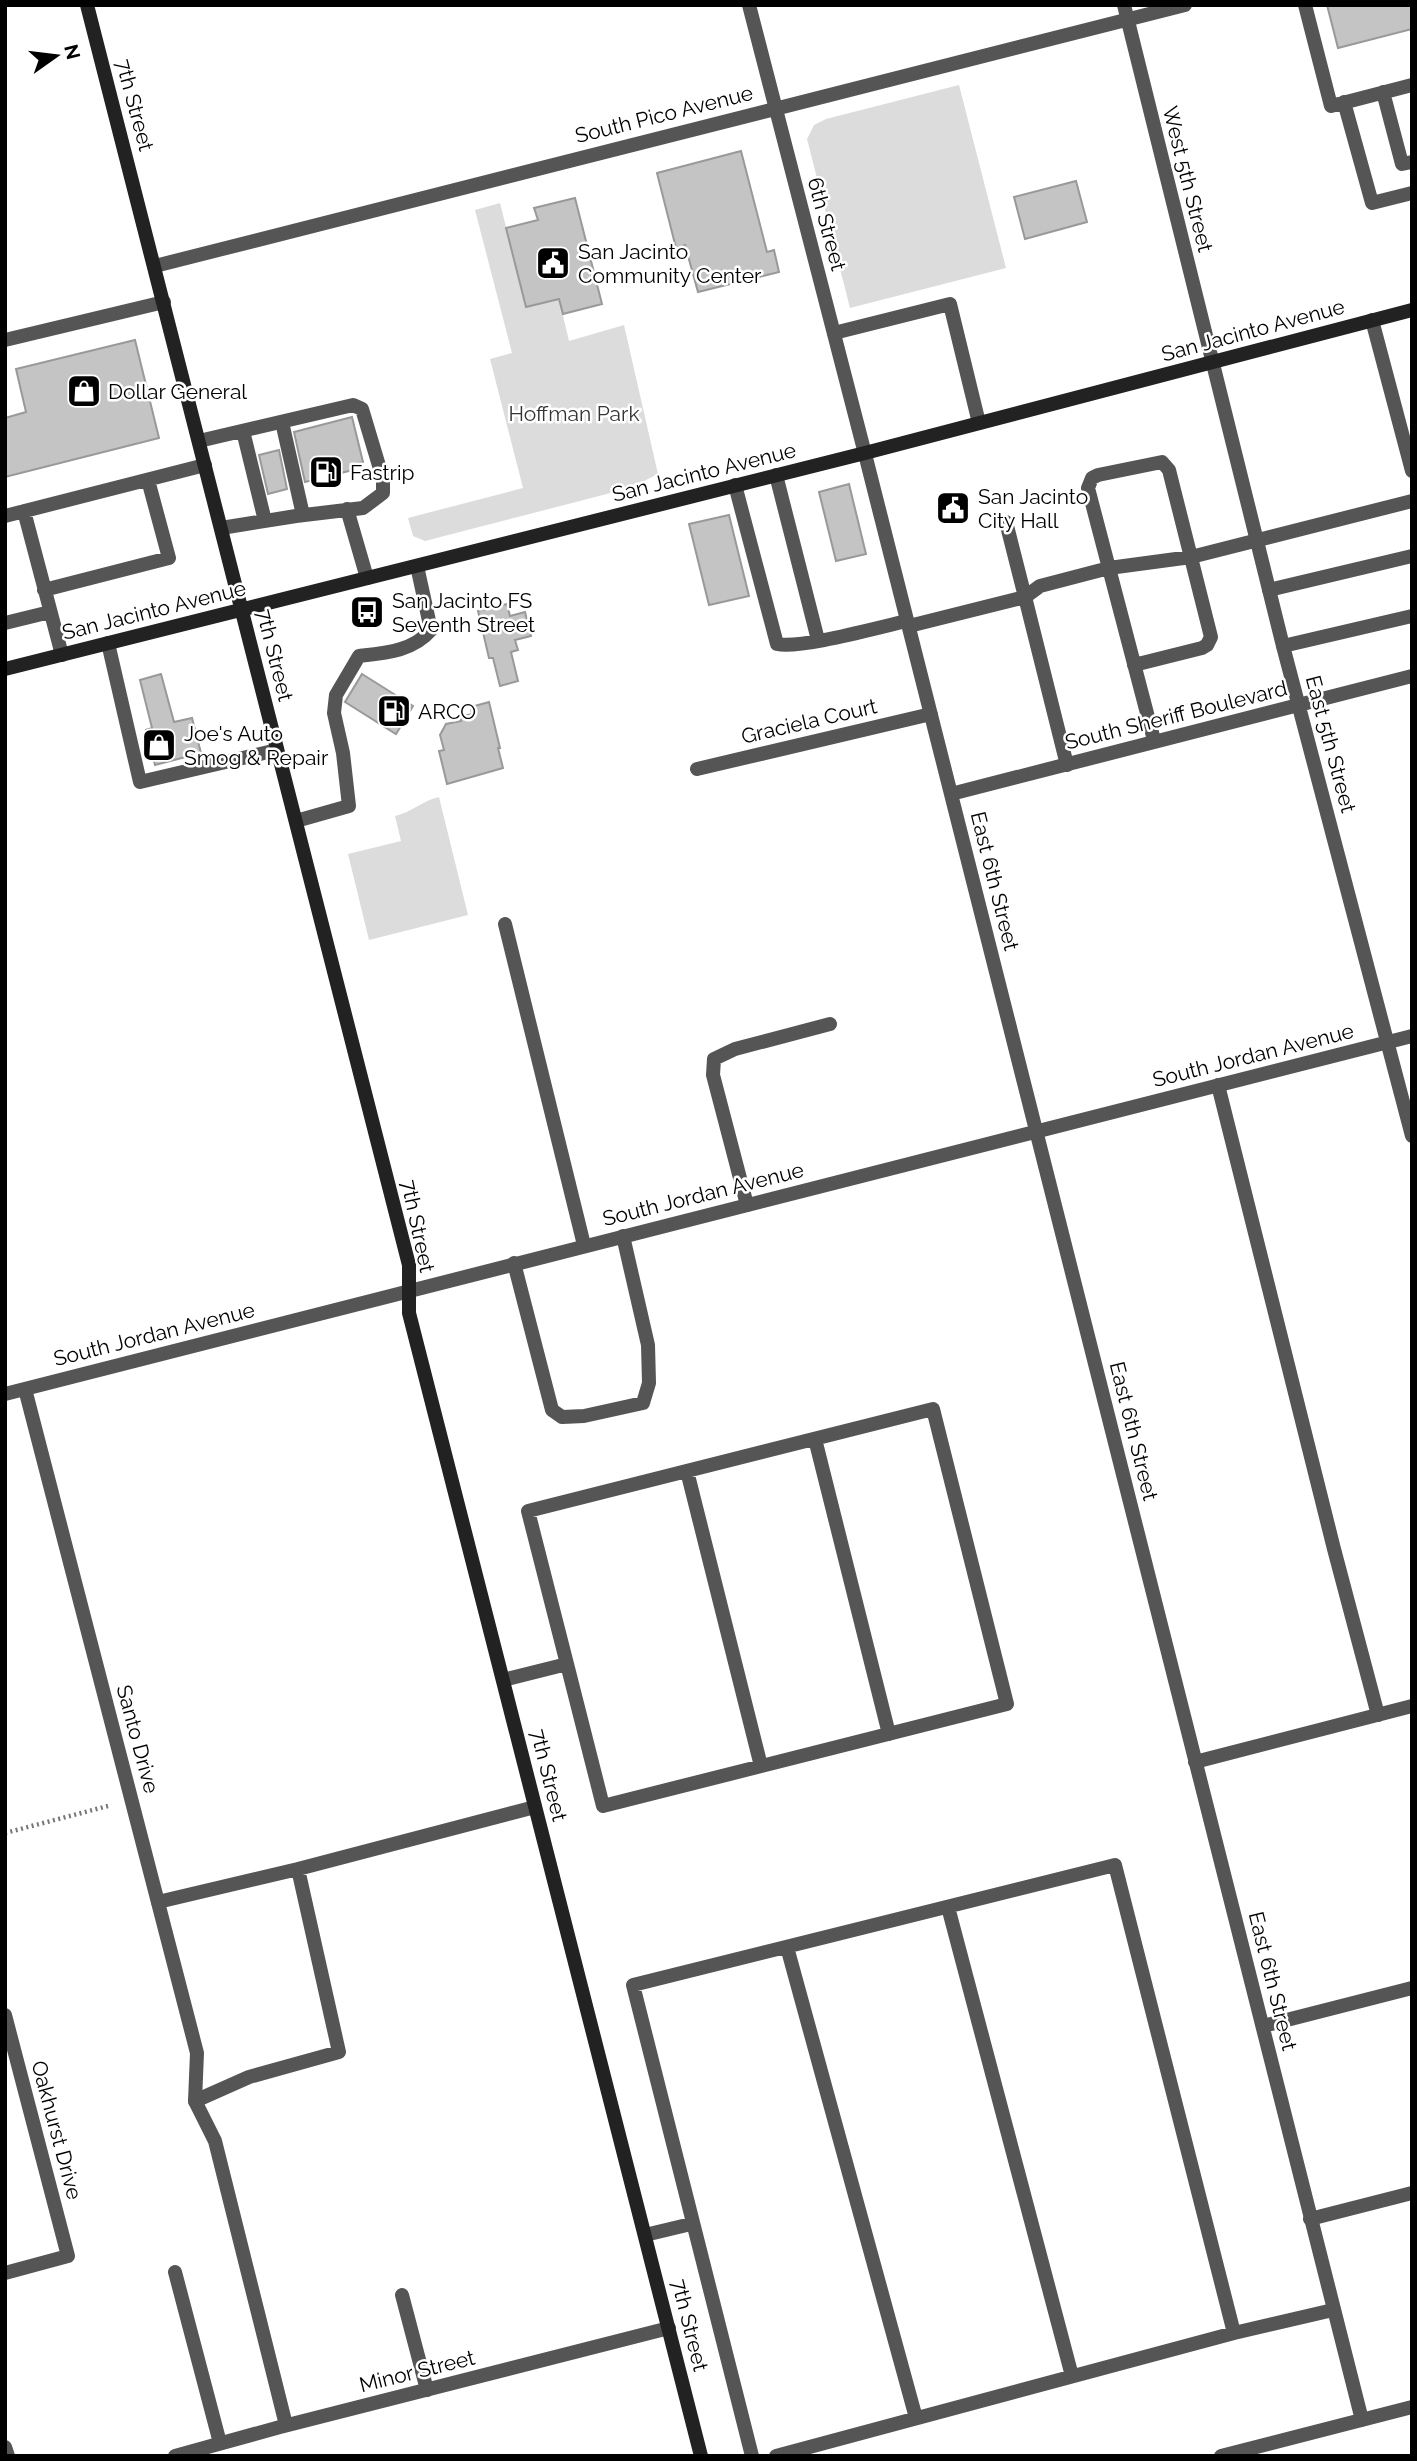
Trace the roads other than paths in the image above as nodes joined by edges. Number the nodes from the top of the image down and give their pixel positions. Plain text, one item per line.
1 (87, 5) edge
2 (749, 5) edge
3 (1185, 5) edge
4 (1305, 5) edge
5 (1126, 13) edge
6 (1412, 85) edge
7 (1382, 92) junction
8 (1344, 102) junction
9 (775, 108) junction
10 (1412, 162) edge
11 (1412, 193) edge
12 (155, 266) junction
13 (164, 302) junction
14 (1412, 310) edge
15 (1372, 320) junction
16 (834, 333) junction
17 (5, 340) edge
18 (1212, 363) junction
19 (282, 422) junction
20 (979, 423) junction
21 (243, 431) junction
22 (199, 441) junction
23 (864, 453) junction
24 (205, 465) junction
25 (1412, 471) edge
26 (776, 475) junction
27 (148, 480) junction
28 (735, 485) junction
29 (1412, 501) edge
30 (347, 509) junction
31 (24, 511) junction
32 (303, 515) junction
33 (5, 516) edge
34 (265, 521) junction
35 (1006, 522) dead end
36 (221, 528) junction
37 (1257, 541) junction
38 (1412, 555) edge
39 (1191, 557) junction
40 (417, 566) junction
41 (1109, 568) junction
42 (367, 578) junction
43 (44, 590) junction
44 (1269, 590) junction
45 (1025, 597) junction
46 (241, 610) junction
47 (50, 612) junction
48 (1412, 616) edge
49 (5, 623) edge
50 (908, 623) junction
51 (818, 640) junction
52 (108, 643) junction
53 (1283, 646) junction
54 (62, 655) junction
55 (1135, 665) junction
56 (5, 669) edge
57 (1412, 676) edge
58 (1298, 706) junction
59 (931, 714) junction
60 (1154, 740) junction
61 (277, 750) junction
62 (1067, 765) junction
63 (697, 769) dead end
64 (951, 794) junction
65 (296, 821) junction
66 (505, 925) dead end
67 (830, 1024) dead end
68 (1412, 1035) edge
69 (1388, 1042) junction
70 (1219, 1085) junction
71 (1037, 1131) junction
72 (1412, 1136) edge
73 (747, 1205) junction
74 (623, 1236) junction
75 (584, 1245) junction
76 (514, 1263) junction
77 (410, 1290) junction
78 (25, 1389) junction
79 (5, 1394) edge
80 (814, 1439) junction
81 (687, 1471) junction
82 (567, 1664) junction
83 (503, 1680) junction
84 (1412, 1706) edge
85 (1378, 1715) junction
86 (889, 1734) junction
87 (1195, 1762) junction
88 (761, 1766) junction
89 (535, 1807) junction
90 (298, 1869) junction
91 (158, 1902) junction
92 (948, 1907) junction
93 (787, 1947) junction
94 (1412, 1988) edge
95 (5, 2015) edge
96 (1263, 2026) junction
97 (195, 2101) junction
98 (1412, 2193) edge
99 (1310, 2219) junction
100 (691, 2224) junction
101 (645, 2235) junction
102 (175, 2272) dead end
103 (5, 2273) edge
104 (402, 2295) dead end
105 (1333, 2310) junction
106 (669, 2329) junction
107 (1234, 2333) junction
108 (1072, 2376) junction
109 (427, 2390) junction
110 (1412, 2407) edge
111 (916, 2418) junction
112 (1362, 2420) junction
113 (286, 2425) junction
114 (220, 2443) junction
115 (5, 2447) edge
116 (8, 2456) edge
117 (175, 2456) edge
118 (701, 2456) edge
119 (752, 2456) edge
120 (776, 2456) edge
121 (1221, 2456) edge

1 - 12 street, 7th Street
2 - 9 street, 6th Street
3 - 5 street, South Pico Avenue
4 - 8 street
5 - 9 street, South Pico Avenue
5 - 18 street, West 5th Street
6 - 7 street
7 - 8 street
7 - 10 street
8 - 11 street
9 - 12 street, South Pico Avenue
9 - 16 street, 6th Street
12 - 13 street, 7th Street
13 - 17 street
13 - 22 street, 7th Street
14 - 15 street, San Jacinto Avenue
15 - 18 street, San Jacinto Avenue
15 - 25 street
16 - 20 street
16 - 23 street, 6th Street
18 - 20 street, San Jacinto Avenue
18 - 37 street, East 5th Street
19 - 21 street
19 - 30 street
19 - 32 street
20 - 23 street, San Jacinto Avenue
21 - 22 street
21 - 34 street
22 - 24 street, 7th Street
23 - 26 street, San Jacinto Avenue
23 - 50 street, East 6th Street
24 - 27 street
24 - 36 street, 7th Street
26 - 28 street, San Jacinto Avenue
26 - 51 street
27 - 31 street
27 - 43 street
28 - 40 street, San Jacinto Avenue
28 - 51 street
29 - 37 street
30 - 32 street
30 - 42 street
31 - 33 street
31 - 43 street
32 - 34 street
34 - 36 street
35 - 45 street
36 - 46 street, 7th Street
37 - 39 street
37 - 44 street, East 5th Street
38 - 44 street
39 - 41 street
39 - 41 street
39 - 55 street
40 - 42 street, San Jacinto Avenue
40 - 65 street
41 - 45 street
41 - 55 street
42 - 46 street, San Jacinto Avenue
43 - 47 street
44 - 53 street, East 5th Street
45 - 50 street
45 - 62 street
46 - 52 street, San Jacinto Avenue
46 - 61 street, 7th Street
47 - 49 street
47 - 54 street
48 - 53 street
50 - 51 street
50 - 59 street, East 6th Street
52 - 54 street, San Jacinto Avenue
52 - 61 street
53 - 58 street, East 5th Street
54 - 56 street, San Jacinto Avenue
55 - 60 street
57 - 58 street, South Sheriff Boulevard
58 - 60 street, South Sheriff Boulevard
58 - 69 street, East 5th Street
59 - 63 street, Graciela Court
59 - 64 street, East 6th Street
60 - 62 street, South Sheriff Boulevard
61 - 65 street, 7th Street
62 - 64 street, South Sheriff Boulevard
64 - 71 street, East 6th Street
65 - 77 street, 7th Street
66 - 75 street
67 - 73 street
68 - 69 street, South Jordan Avenue
69 - 70 street, South Jordan Avenue
69 - 72 street, East 5th Street
70 - 71 street, South Jordan Avenue
70 - 85 street
71 - 73 street, South Jordan Avenue
71 - 87 street, East 6th Street
73 - 74 street, South Jordan Avenue
74 - 75 street, South Jordan Avenue
74 - 76 street
75 - 76 street, South Jordan Avenue
76 - 77 street, South Jordan Avenue
77 - 78 street, South Jordan Avenue
77 - 83 street, 7th Street
78 - 79 street, South Jordan Avenue
78 - 91 street, Santo Drive
80 - 81 street
80 - 86 street
80 - 86 street
81 - 82 street
81 - 88 street
82 - 83 street
82 - 88 street
83 - 89 street, 7th Street
84 - 85 street
85 - 87 street
86 - 88 street
87 - 96 street, East 6th Street
89 - 90 street
89 - 101 street, 7th Street
90 - 91 street
90 - 97 street
91 - 97 street, Santo Drive
92 - 93 street
92 - 107 street
92 - 108 street
93 - 100 street
93 - 111 street
94 - 96 street
95 - 103 street, Oakhurst Drive
96 - 99 street, East 6th Street
97 - 113 street
98 - 99 street
99 - 105 street, East 6th Street
100 - 101 street
100 - 119 street
101 - 106 street, 7th Street
102 - 114 street
104 - 109 street
105 - 107 street
105 - 112 street, East 6th Street
106 - 109 street, Minor Street
106 - 118 street, 7th Street
107 - 108 street
108 - 111 street
109 - 113 street, Minor Street
110 - 112 street
111 - 120 street
112 - 121 street
113 - 114 street, Minor Street
114 - 117 street, Minor Street
115 - 116 street

